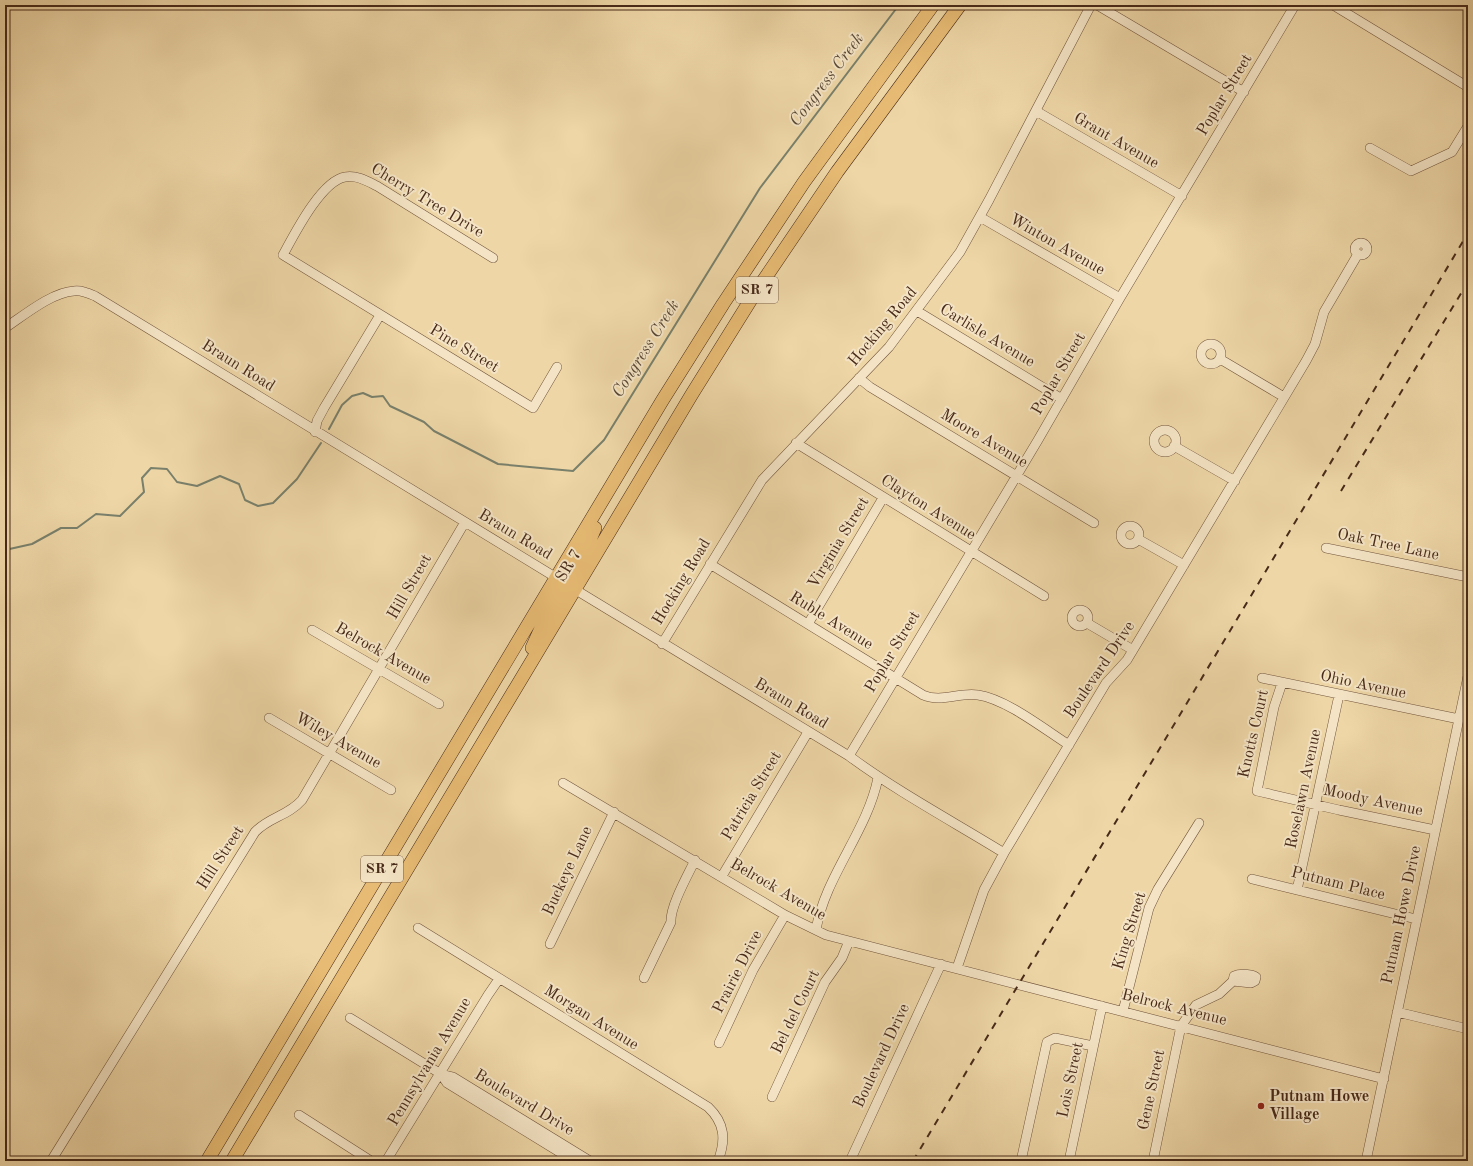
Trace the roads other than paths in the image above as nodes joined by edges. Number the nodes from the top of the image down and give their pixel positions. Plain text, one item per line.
1 (933, 5) edge
2 (960, 5) edge
3 (1091, 5) edge
4 (1097, 5) edge
5 (1295, 5) edge
6 (1333, 5) edge
7 (1468, 86) edge
8 (1244, 92) junction
9 (1036, 111) junction
10 (1468, 126) edge
11 (1370, 148) dead end
12 (1182, 196) junction
13 (980, 217) junction
14 (1358, 254) dead end
15 (493, 258) dead end
16 (1120, 298) junction
17 (917, 311) junction
18 (380, 315) junction
19 (5, 328) edge
20 (1220, 359) dead end
21 (556, 367) dead end
22 (859, 378) junction
23 (1284, 397) junction
24 (1062, 399) junction
25 (315, 432) junction
26 (796, 443) junction
27 (1174, 446) dead end
28 (1016, 476) junction
29 (1235, 481) junction
30 (883, 498) junction
31 (465, 522) junction
32 (1094, 524) dead end
33 (1138, 539) dead end
34 (1326, 548) dead end
35 (971, 552) junction
36 (710, 564) junction
37 (1184, 566) junction
38 (1468, 577) edge
39 (566, 584) junction
40 (1044, 596) dead end
41 (1087, 623) dead end
42 (808, 624) junction
43 (312, 630) dead end
44 (662, 644) junction
45 (1133, 650) junction
46 (380, 669) junction
47 (1468, 676) edge
48 (895, 678) junction
49 (1262, 678) dead end
50 (1282, 683) junction
51 (1339, 695) junction
52 (439, 704) dead end
53 (270, 718) dead end
54 (1459, 719) junction
55 (808, 732) junction
56 (1069, 745) junction
57 (329, 754) junction
58 (849, 756) junction
59 (878, 778) junction
60 (563, 783) dead end
61 (391, 790) dead end
62 (1258, 792) joint
63 (1315, 805) junction
64 (614, 812) junction
65 (1199, 823) dead end
66 (1435, 830) junction
67 (1004, 853) junction
68 (695, 860) junction
69 (722, 876) junction
70 (1252, 879) dead end
71 (1298, 890) junction
72 (785, 914) junction
73 (1416, 919) junction
74 (418, 928) dead end
75 (816, 930) junction
76 (849, 941) junction
77 (550, 944) dead end
78 (941, 964) junction
79 (957, 968) junction
80 (644, 978) dead end
81 (499, 979) junction
82 (1233, 981) dead end
83 (1102, 1006) junction
84 (1123, 1010) junction
85 (1397, 1012) junction
86 (350, 1018) dead end
87 (1181, 1026) junction
88 (1468, 1029) edge
89 (719, 1043) dead end
90 (1094, 1046) junction
91 (440, 1074) junction
92 (1384, 1079) junction
93 (772, 1097) dead end
94 (299, 1115) dead end
95 (51, 1161) edge
96 (207, 1161) edge
97 (232, 1161) edge
98 (371, 1161) edge
99 (386, 1161) edge
100 (574, 1161) edge
101 (590, 1161) edge
102 (718, 1161) edge
103 (850, 1161) edge
104 (1021, 1161) edge
105 (1069, 1161) edge
106 (1153, 1161) edge
107 (1366, 1161) edge

1 - 39 highway, SR 7 / SR 7
2 - 39 highway, SR 7 / SR 7
3 - 9 street, Hocking Road
4 - 8 street
5 - 8 street, Poplar Street
6 - 7 street
8 - 12 street, Poplar Street
9 - 12 street, Grant Avenue
9 - 13 street, Hocking Road
10 - 11 street
12 - 16 street, Poplar Street
13 - 16 street, Winton Avenue
13 - 17 street, Hocking Road
14 - 23 street, Boulevard Drive
15 - 18 street, Cherry Tree Drive
16 - 24 street, Poplar Street
17 - 22 street, Hocking Road
17 - 24 street, Carlisle Avenue
18 - 21 street, Pine Street
18 - 25 street
19 - 25 street, Braun Road
20 - 23 street
22 - 26 street, Hocking Road
22 - 28 street, Moore Avenue
23 - 29 street, Boulevard Drive
24 - 28 street, Poplar Street
25 - 31 street, Braun Road
26 - 30 street, Clayton Avenue
26 - 36 street, Hocking Road
27 - 29 street
28 - 32 street, Moore Avenue
28 - 35 street, Poplar Street
29 - 37 street, Boulevard Drive
30 - 35 street, Clayton Avenue
30 - 42 street, Virginia Street
31 - 39 street, Braun Road
31 - 46 street, Hill Street
33 - 37 street
34 - 38 street, Oak Tree Lane
35 - 40 street, Clayton Avenue
35 - 48 street, Poplar Street
36 - 42 street, Ruble Avenue
36 - 44 street, Hocking Road
37 - 45 street, Boulevard Drive
39 - 44 street, Braun Road
39 - 96 highway, SR 7 / SR 7
39 - 97 highway, SR 7 / SR 7
41 - 45 street
42 - 48 street, Ruble Avenue
43 - 46 street, Belrock Avenue
44 - 55 street, Braun Road
45 - 56 street, Boulevard Drive
46 - 52 street, Belrock Avenue
46 - 57 street, Hill Street
47 - 54 street, Putnam Howe Drive
48 - 56 street, Ruble Avenue
48 - 58 street, Poplar Street
49 - 50 street, Ohio Avenue
50 - 51 street, Ohio Avenue
50 - 62 street, Knotts Court
51 - 54 street, Ohio Avenue
51 - 63 street, Roselawn Avenue
53 - 57 street, Wiley Avenue
54 - 66 street, Putnam Howe Drive
55 - 58 street, Braun Road
55 - 69 street, Patricia Street
56 - 67 street, Boulevard Drive
57 - 61 street, Wiley Avenue
57 - 95 street, Hill Street
58 - 59 street, Braun Road
59 - 67 street, Braun Road
59 - 75 street
60 - 64 street, Belrock Avenue
62 - 63 street, Moody Avenue
63 - 66 street, Moody Avenue
63 - 71 street, Roselawn Avenue
64 - 68 street, Belrock Avenue
64 - 77 street, Buckeye Lane
65 - 84 street, King Street
66 - 73 street, Putnam Howe Drive
67 - 79 street, Boulevard Drive
68 - 69 street, Belrock Avenue
68 - 80 street
69 - 72 street, Belrock Avenue
70 - 71 street, Putnam Place
71 - 73 street, Putnam Place
72 - 75 street, Belrock Avenue
72 - 89 street, Prairie Drive
73 - 85 street, Putnam Howe Drive
74 - 81 street, Morgan Avenue
75 - 76 street, Belrock Avenue
76 - 78 street, Belrock Avenue
76 - 93 street, Bel del Court
78 - 79 street, Belrock Avenue
78 - 103 street, Boulevard Drive
79 - 83 street, Belrock Avenue
81 - 91 street, Pennsylvania Avenue
81 - 102 street, Morgan Avenue
82 - 87 street
83 - 84 street, Belrock Avenue
83 - 90 street, Lois Street
84 - 87 street, Belrock Avenue
85 - 88 street
85 - 92 street, Putnam Howe Drive
86 - 91 street, Boulevard Drive
87 - 92 street, Belrock Avenue
87 - 106 street, Gene Street
90 - 104 street
90 - 105 street, Lois Street
91 - 99 street, Pennsylvania Avenue
91 - 100 street, Boulevard Drive
91 - 101 street, Boulevard Drive
92 - 107 street, Putnam Howe Drive
94 - 98 street

